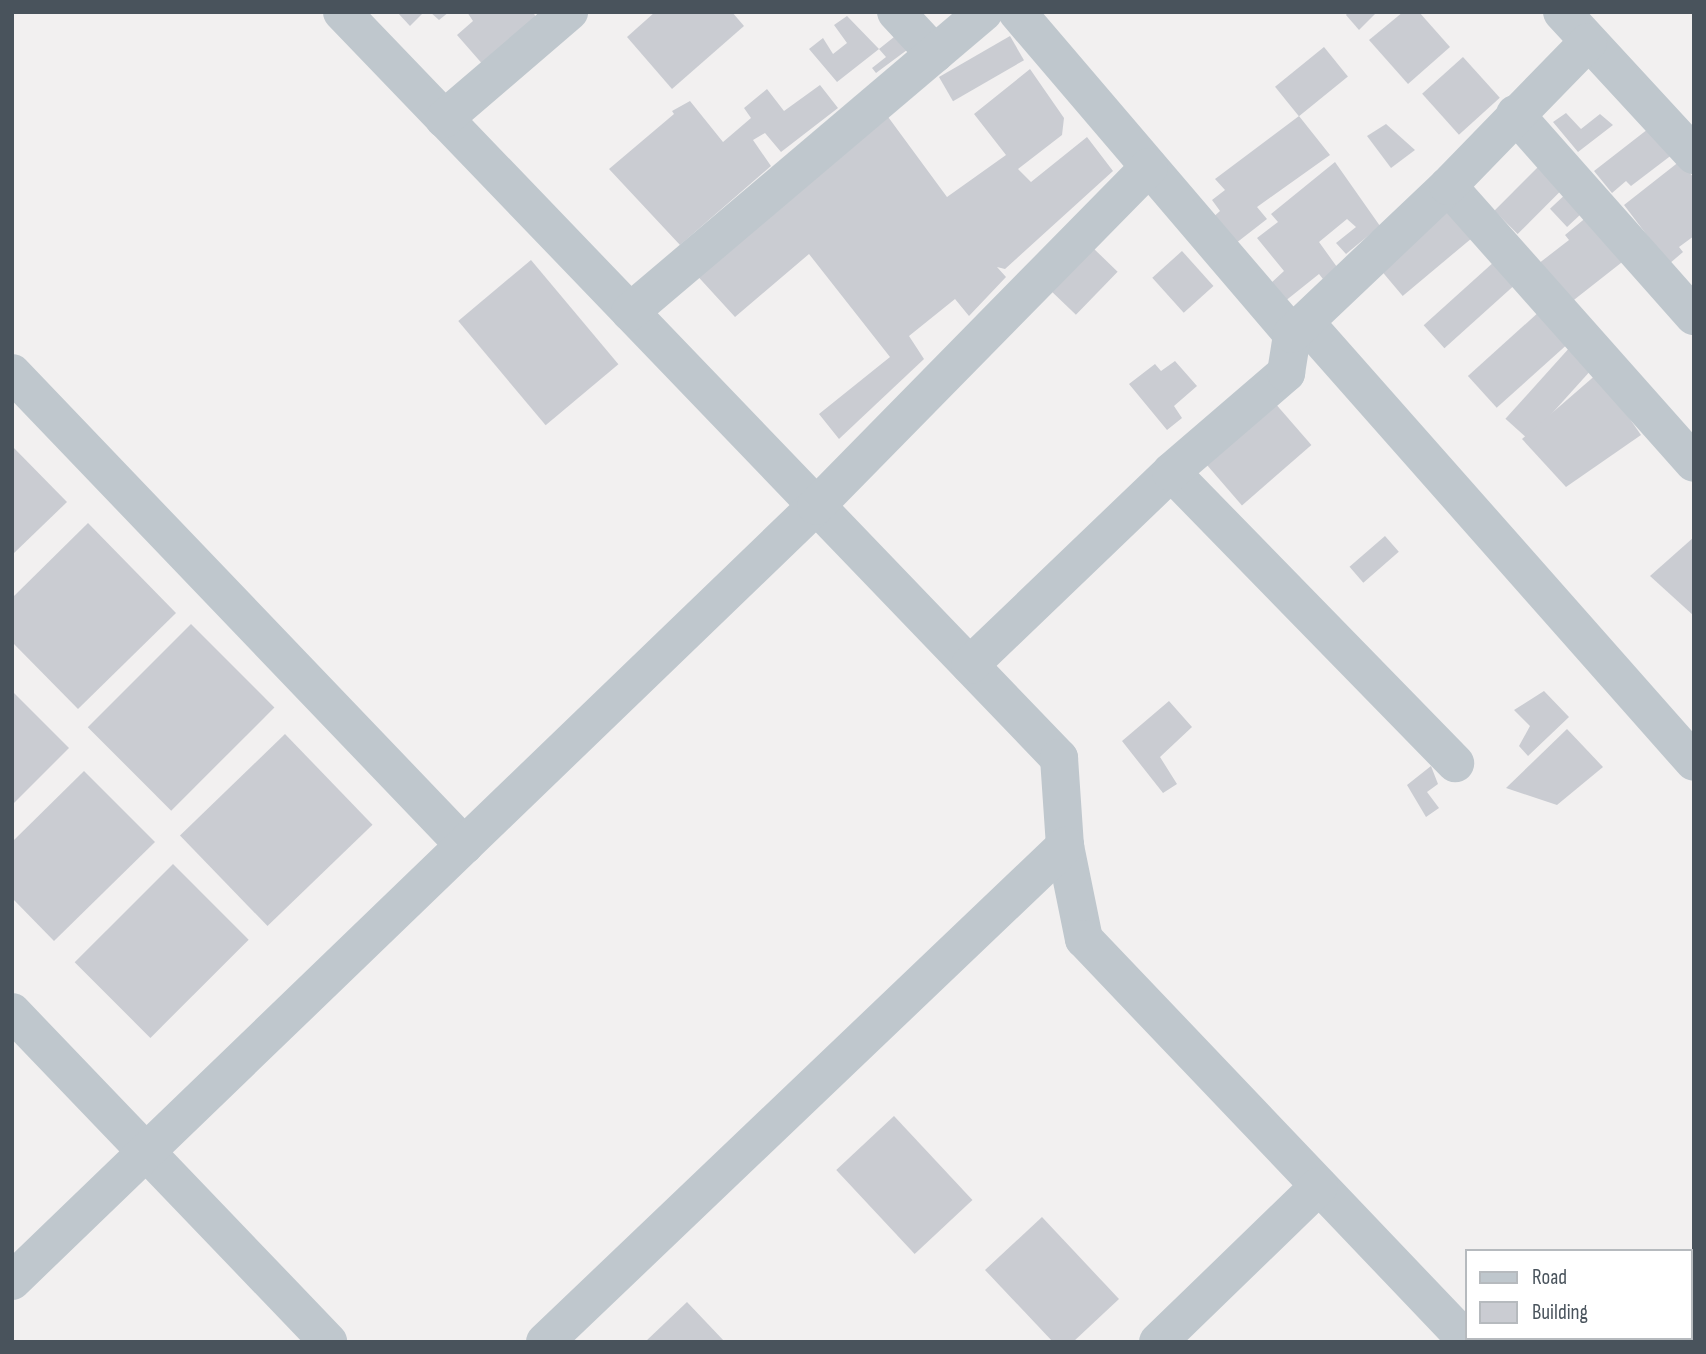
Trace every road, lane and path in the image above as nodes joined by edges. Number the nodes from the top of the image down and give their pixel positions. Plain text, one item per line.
1 (342, 12) edge
2 (569, 12) edge
3 (896, 12) edge
4 (984, 12) edge
5 (1017, 12) edge
6 (1562, 12) edge
7 (1588, 42) junction
8 (935, 54) junction
9 (1515, 114) junction
10 (444, 119) junction
11 (1694, 155) edge
12 (1149, 167) junction
13 (1448, 186) junction
14 (630, 312) junction
15 (1694, 316) edge
16 (1298, 328) junction
17 (12, 373) edge
18 (1694, 463) edge
19 (1171, 472) junction
20 (816, 506) junction
21 (970, 666) junction
22 (1694, 762) edge
23 (1455, 763) dead end
24 (464, 845) junction
25 (1065, 846) junction
26 (12, 1012) edge
27 (146, 1152) junction
28 (1319, 1186) junction
29 (12, 1281) edge
30 (1464, 1338) edge
31 (328, 1342) edge
32 (545, 1342) edge
33 (1158, 1342) edge

1 - 10 street
2 - 10 street
3 - 8 street
4 - 8 street
5 - 12 street
6 - 7 street
7 - 9 street
7 - 11 street
8 - 14 street
9 - 13 street
9 - 15 street
10 - 14 street
12 - 16 street
12 - 20 street
13 - 16 street
13 - 18 street
14 - 20 street
16 - 19 street
16 - 22 street
17 - 24 street
19 - 21 street
19 - 23 street
20 - 21 street
20 - 24 street
21 - 25 street
24 - 27 street
25 - 28 street
25 - 32 street
26 - 27 street
27 - 29 street
27 - 31 street
28 - 30 street
28 - 33 street

